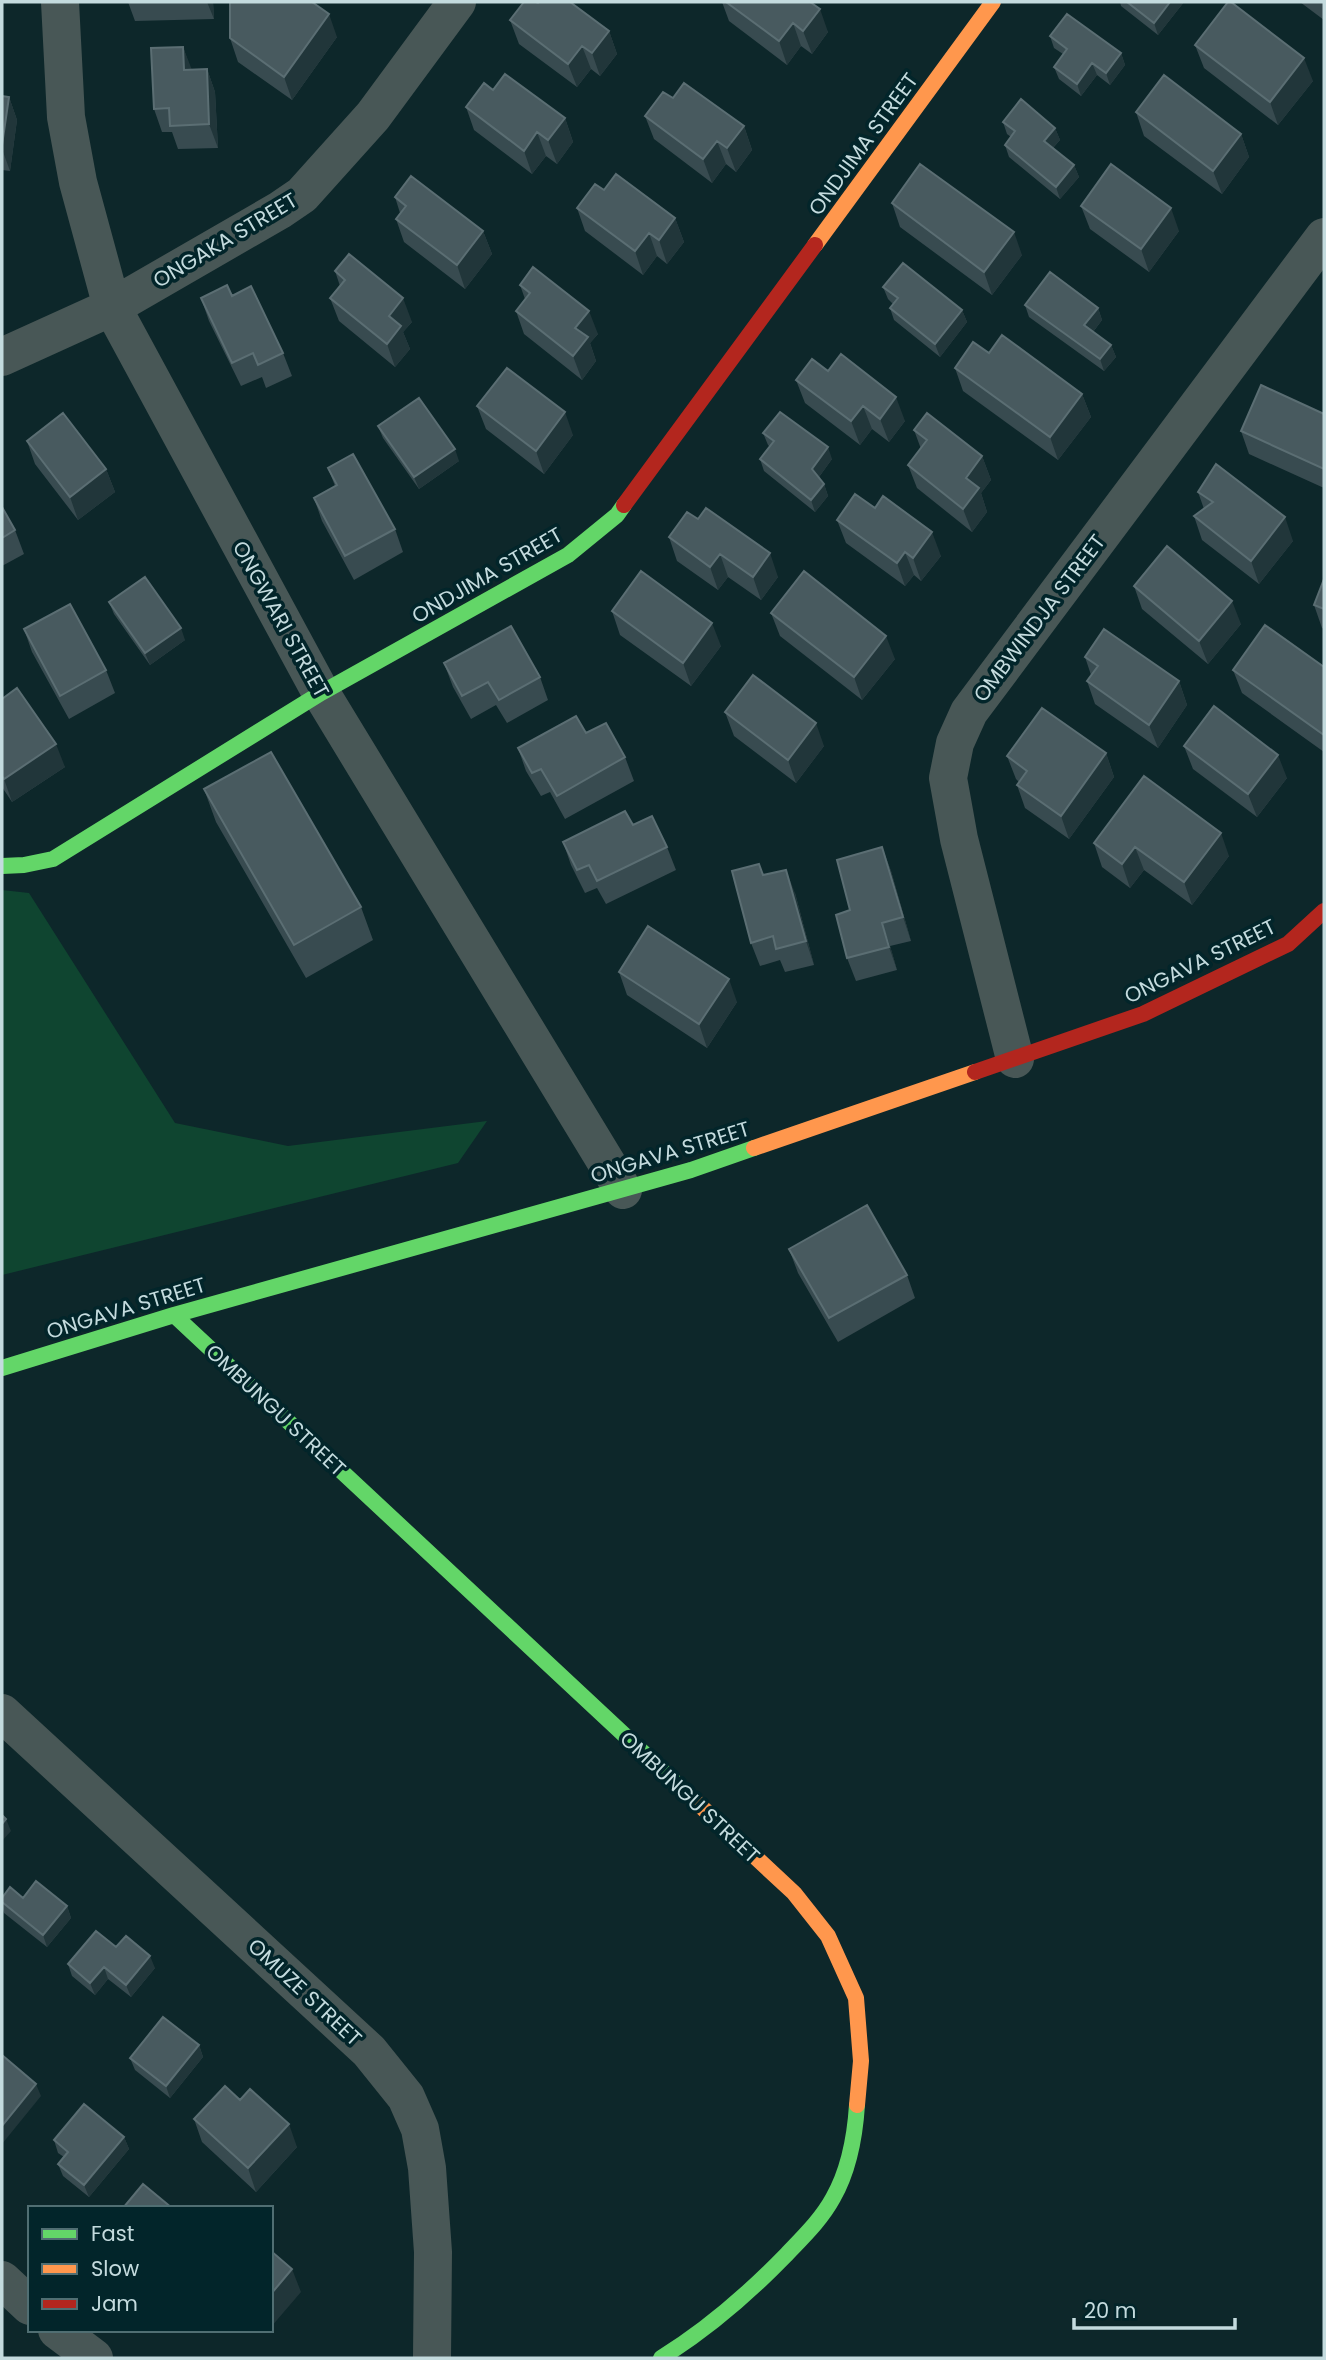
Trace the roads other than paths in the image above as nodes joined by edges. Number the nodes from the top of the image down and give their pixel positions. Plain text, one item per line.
1 (60, 2) edge
2 (457, 2) edge
3 (993, 2) edge
4 (1324, 237) edge
5 (112, 307) junction
6 (2, 356) edge
7 (321, 693) junction
8 (2, 866) edge
9 (1324, 911) edge
10 (1015, 1059) junction
11 (623, 1190) junction
12 (174, 1315) junction
13 (2, 1368) edge
14 (2, 1713) edge
15 (2, 2280) edge
16 (28, 2304) edge
17 (60, 2332) edge
18 (94, 2358) edge
19 (432, 2358) edge
20 (661, 2358) edge

1 - 5 street, ONGWARI STREET
2 - 5 street, ONGAKA STREET
3 - 7 street, ONDJIMA STREET
4 - 10 street, OMBWINDJA STREET
5 - 6 street, ONGAKA STREET
5 - 7 street, ONGWARI STREET
7 - 8 street, ONDJIMA STREET
7 - 11 street, ONGWARI STREET
9 - 10 street, ONGAVA STREET
10 - 11 street, ONGAVA STREET
11 - 12 street, ONGAVA STREET
12 - 13 street, ONGAVA STREET
12 - 20 street, OMBUNGU STREET
14 - 19 street, OMUZE STREET
15 - 16 street
17 - 18 street

